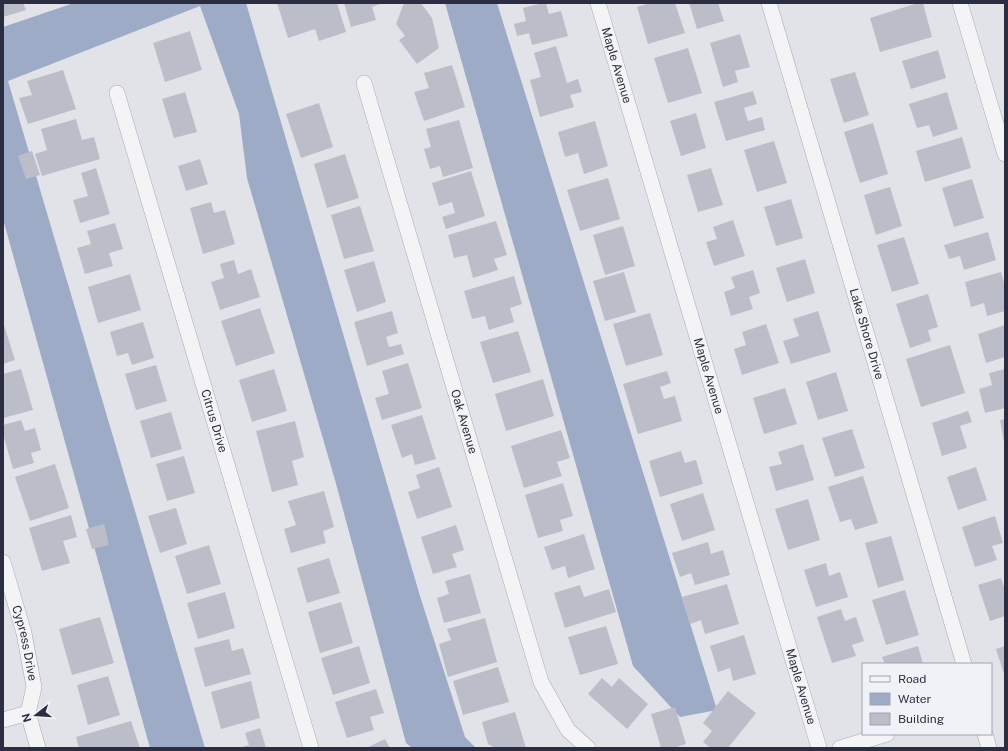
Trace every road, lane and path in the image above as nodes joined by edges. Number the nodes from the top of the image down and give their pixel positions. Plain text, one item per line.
1 (598, 3) edge
2 (769, 3) edge
3 (960, 3) edge
4 (364, 83) dead end
5 (117, 93) dead end
6 (1005, 154) edge
7 (3, 562) edge
8 (964, 663) edge
9 (28, 713) junction
10 (3, 720) edge
11 (883, 735) edge
12 (985, 735) edge
13 (38, 748) edge
14 (310, 748) edge
15 (588, 748) edge
16 (819, 748) edge
17 (840, 748) edge
18 (989, 748) edge

1 - 16 street, Maple Avenue
2 - 8 street, Lake Shore Drive
3 - 6 street
4 - 15 street, Oak Avenue
5 - 14 street, Citrus Drive
7 - 9 street, Cypress Drive
9 - 10 street
9 - 13 street, Cypress Drive
11 - 17 street
12 - 18 street

